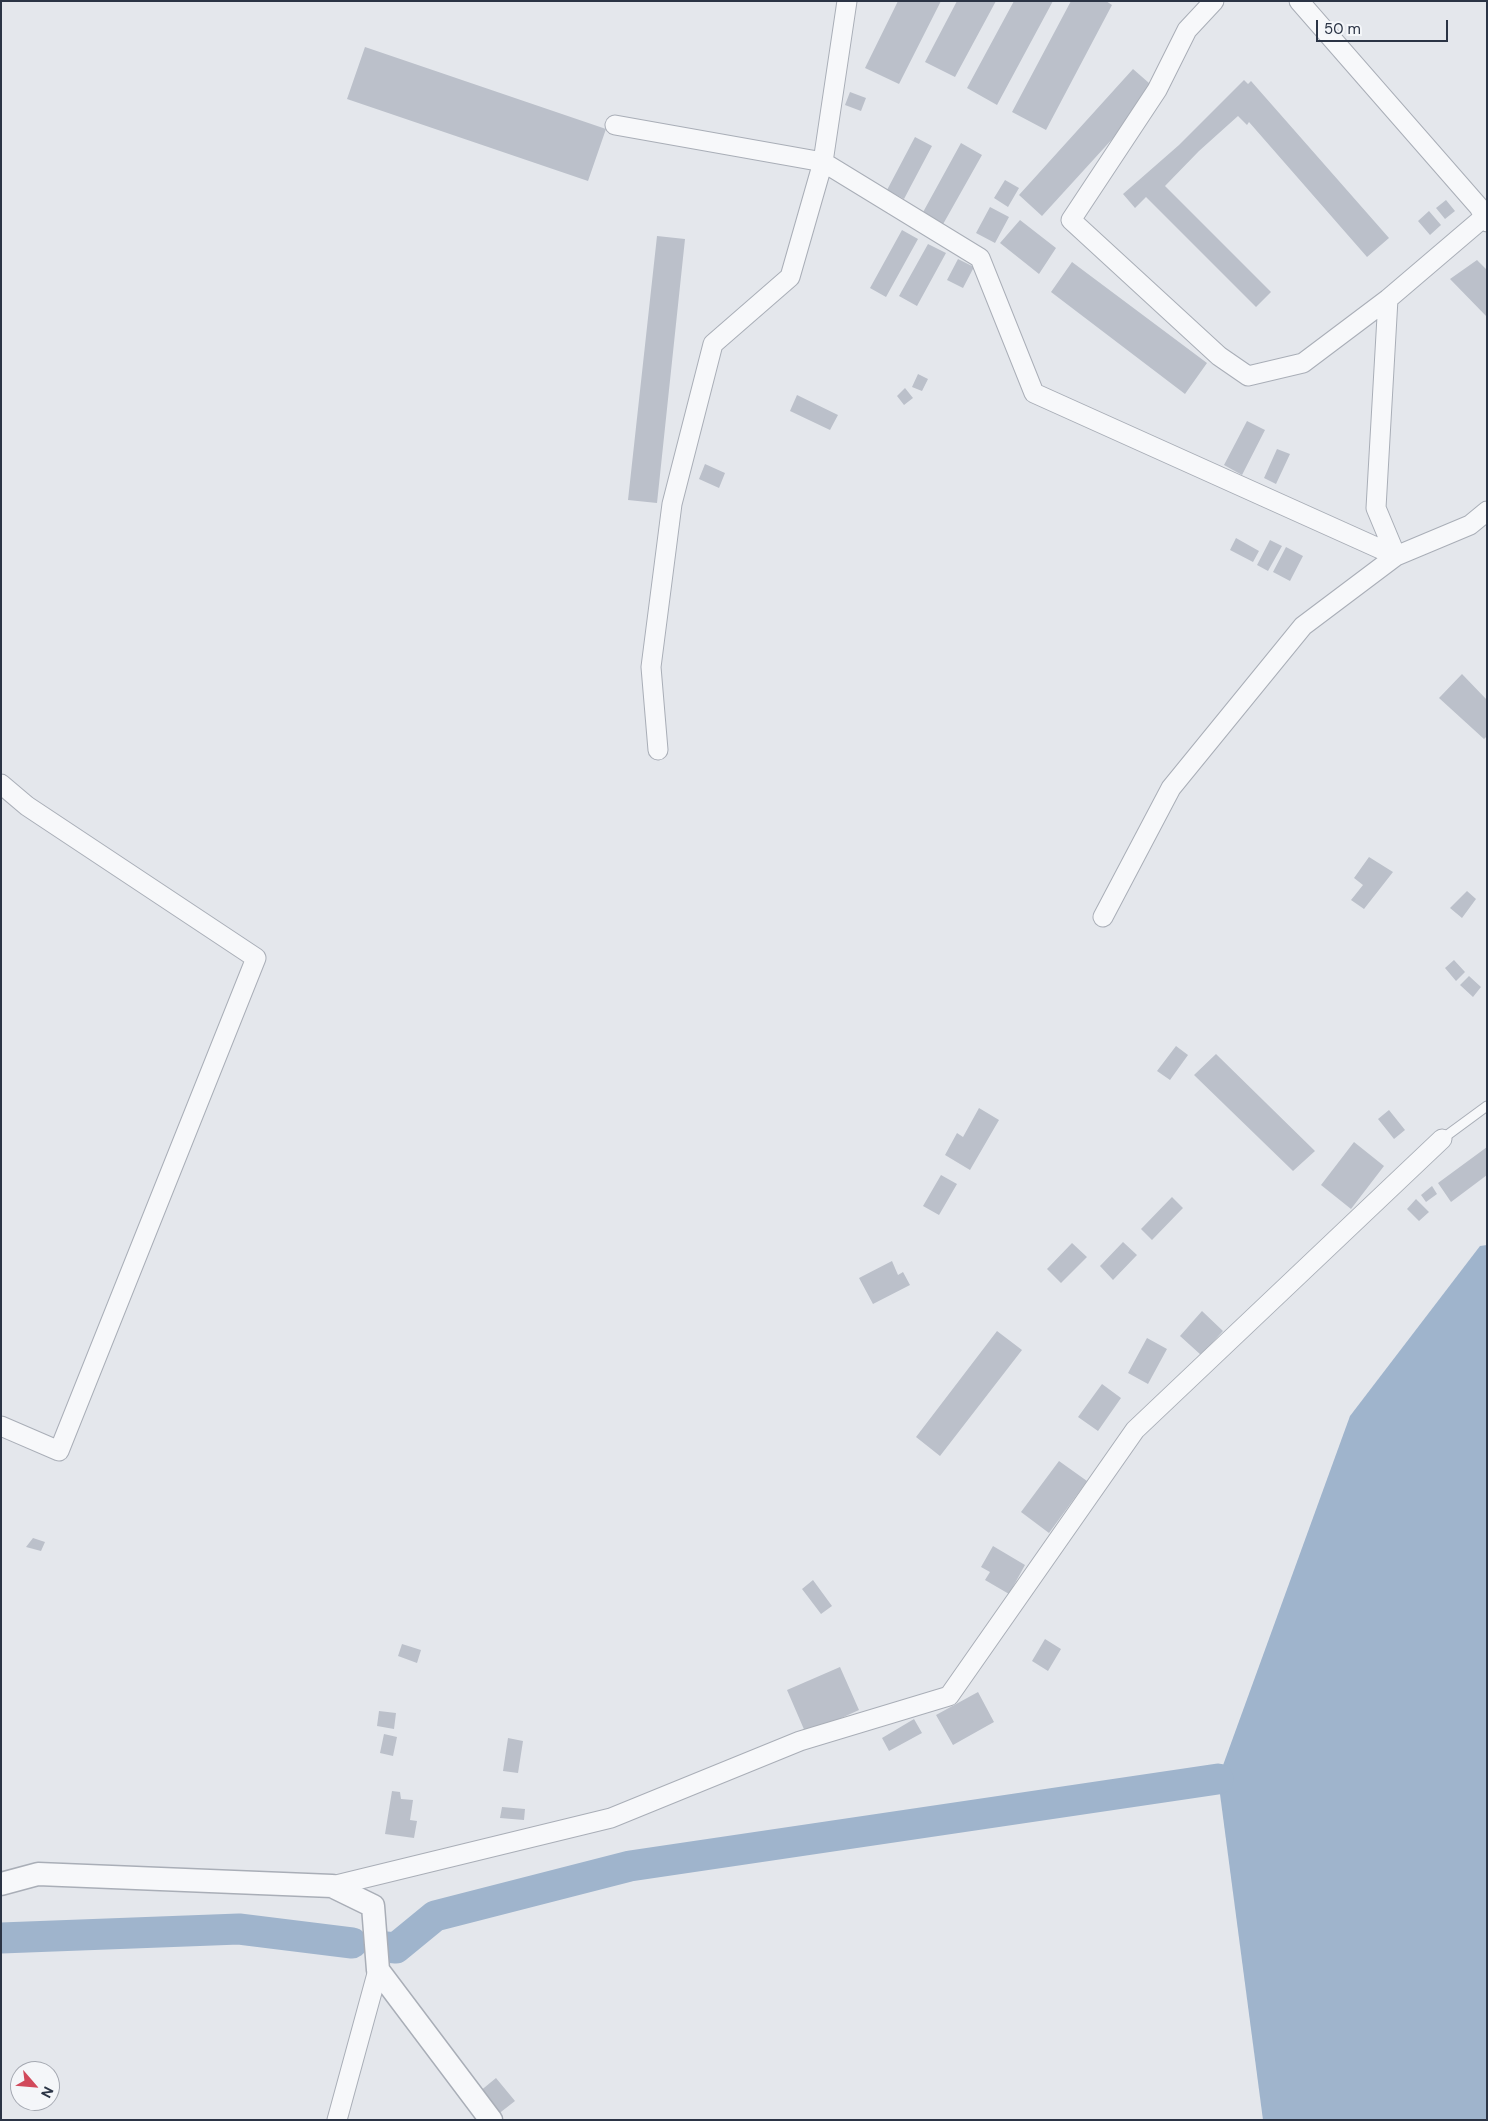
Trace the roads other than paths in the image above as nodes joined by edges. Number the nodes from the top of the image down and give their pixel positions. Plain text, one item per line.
1 (847, 1) edge
2 (1214, 1) edge
3 (1299, 1) edge
4 (615, 124) dead end
5 (823, 162) junction
6 (1485, 220) edge
7 (1388, 299) junction
8 (1487, 511) edge
9 (1396, 556) junction
10 (658, 750) dead end
11 (1, 784) edge
12 (1103, 917) dead end
13 (1487, 1106) edge
14 (1442, 1139) joint
15 (1, 1426) edge
16 (1, 1884) edge
17 (332, 1886) junction
18 (378, 1970) junction
19 (337, 2120) edge
20 (491, 2120) edge

1 - 5 street
2 - 7 street
3 - 6 street
4 - 5 street
5 - 9 street
5 - 10 street
6 - 7 street
7 - 9 street
8 - 9 street
9 - 12 street
11 - 15 street
13 - 14 lane
14 - 17 street
16 - 17 street
17 - 18 street
18 - 19 street
18 - 20 street

